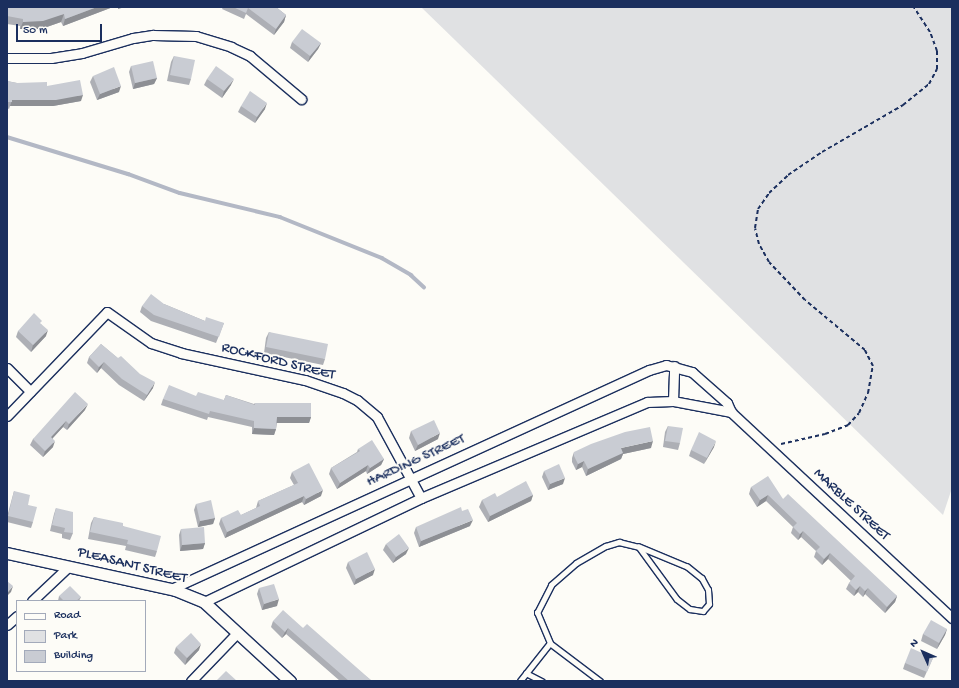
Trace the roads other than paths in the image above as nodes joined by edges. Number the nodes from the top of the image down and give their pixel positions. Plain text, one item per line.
1 (7, 58) edge
2 (301, 99) dead end
3 (674, 366) junction
4 (7, 368) edge
5 (30, 391) junction
6 (673, 401) junction
7 (731, 412) junction
8 (7, 416) edge
9 (412, 479) junction
10 (422, 498) junction
11 (639, 547) junction
12 (7, 553) edge
13 (69, 566) junction
14 (171, 589) junction
15 (33, 600) edge
16 (204, 602) junction
17 (16, 617) edge
18 (952, 618) edge
19 (7, 625) edge
20 (236, 634) junction
21 (550, 643) junction
22 (526, 673) junction
23 (191, 681) edge
24 (290, 681) edge
25 (520, 681) edge
26 (542, 681) edge
27 (600, 681) edge

1 - 2 street
3 - 6 street
3 - 7 street, MARBLE STREET
3 - 9 street, HARDING STREET
4 - 5 street
5 - 8 street
5 - 9 street, ROCKFORD STREET
6 - 7 street
6 - 10 street
7 - 18 street, MARBLE STREET
9 - 10 street, ROCKFORD STREET
9 - 14 street, HARDING STREET
10 - 16 street
11 - 11 lane
11 - 21 lane
12 - 13 street, PLEASANT STREET
13 - 14 street, PLEASANT STREET
13 - 15 street
14 - 16 street, PLEASANT STREET
16 - 20 street, PLEASANT STREET
17 - 19 street
20 - 23 street
20 - 24 street, PLEASANT STREET
21 - 22 lane
21 - 27 lane
22 - 25 lane
22 - 26 lane

